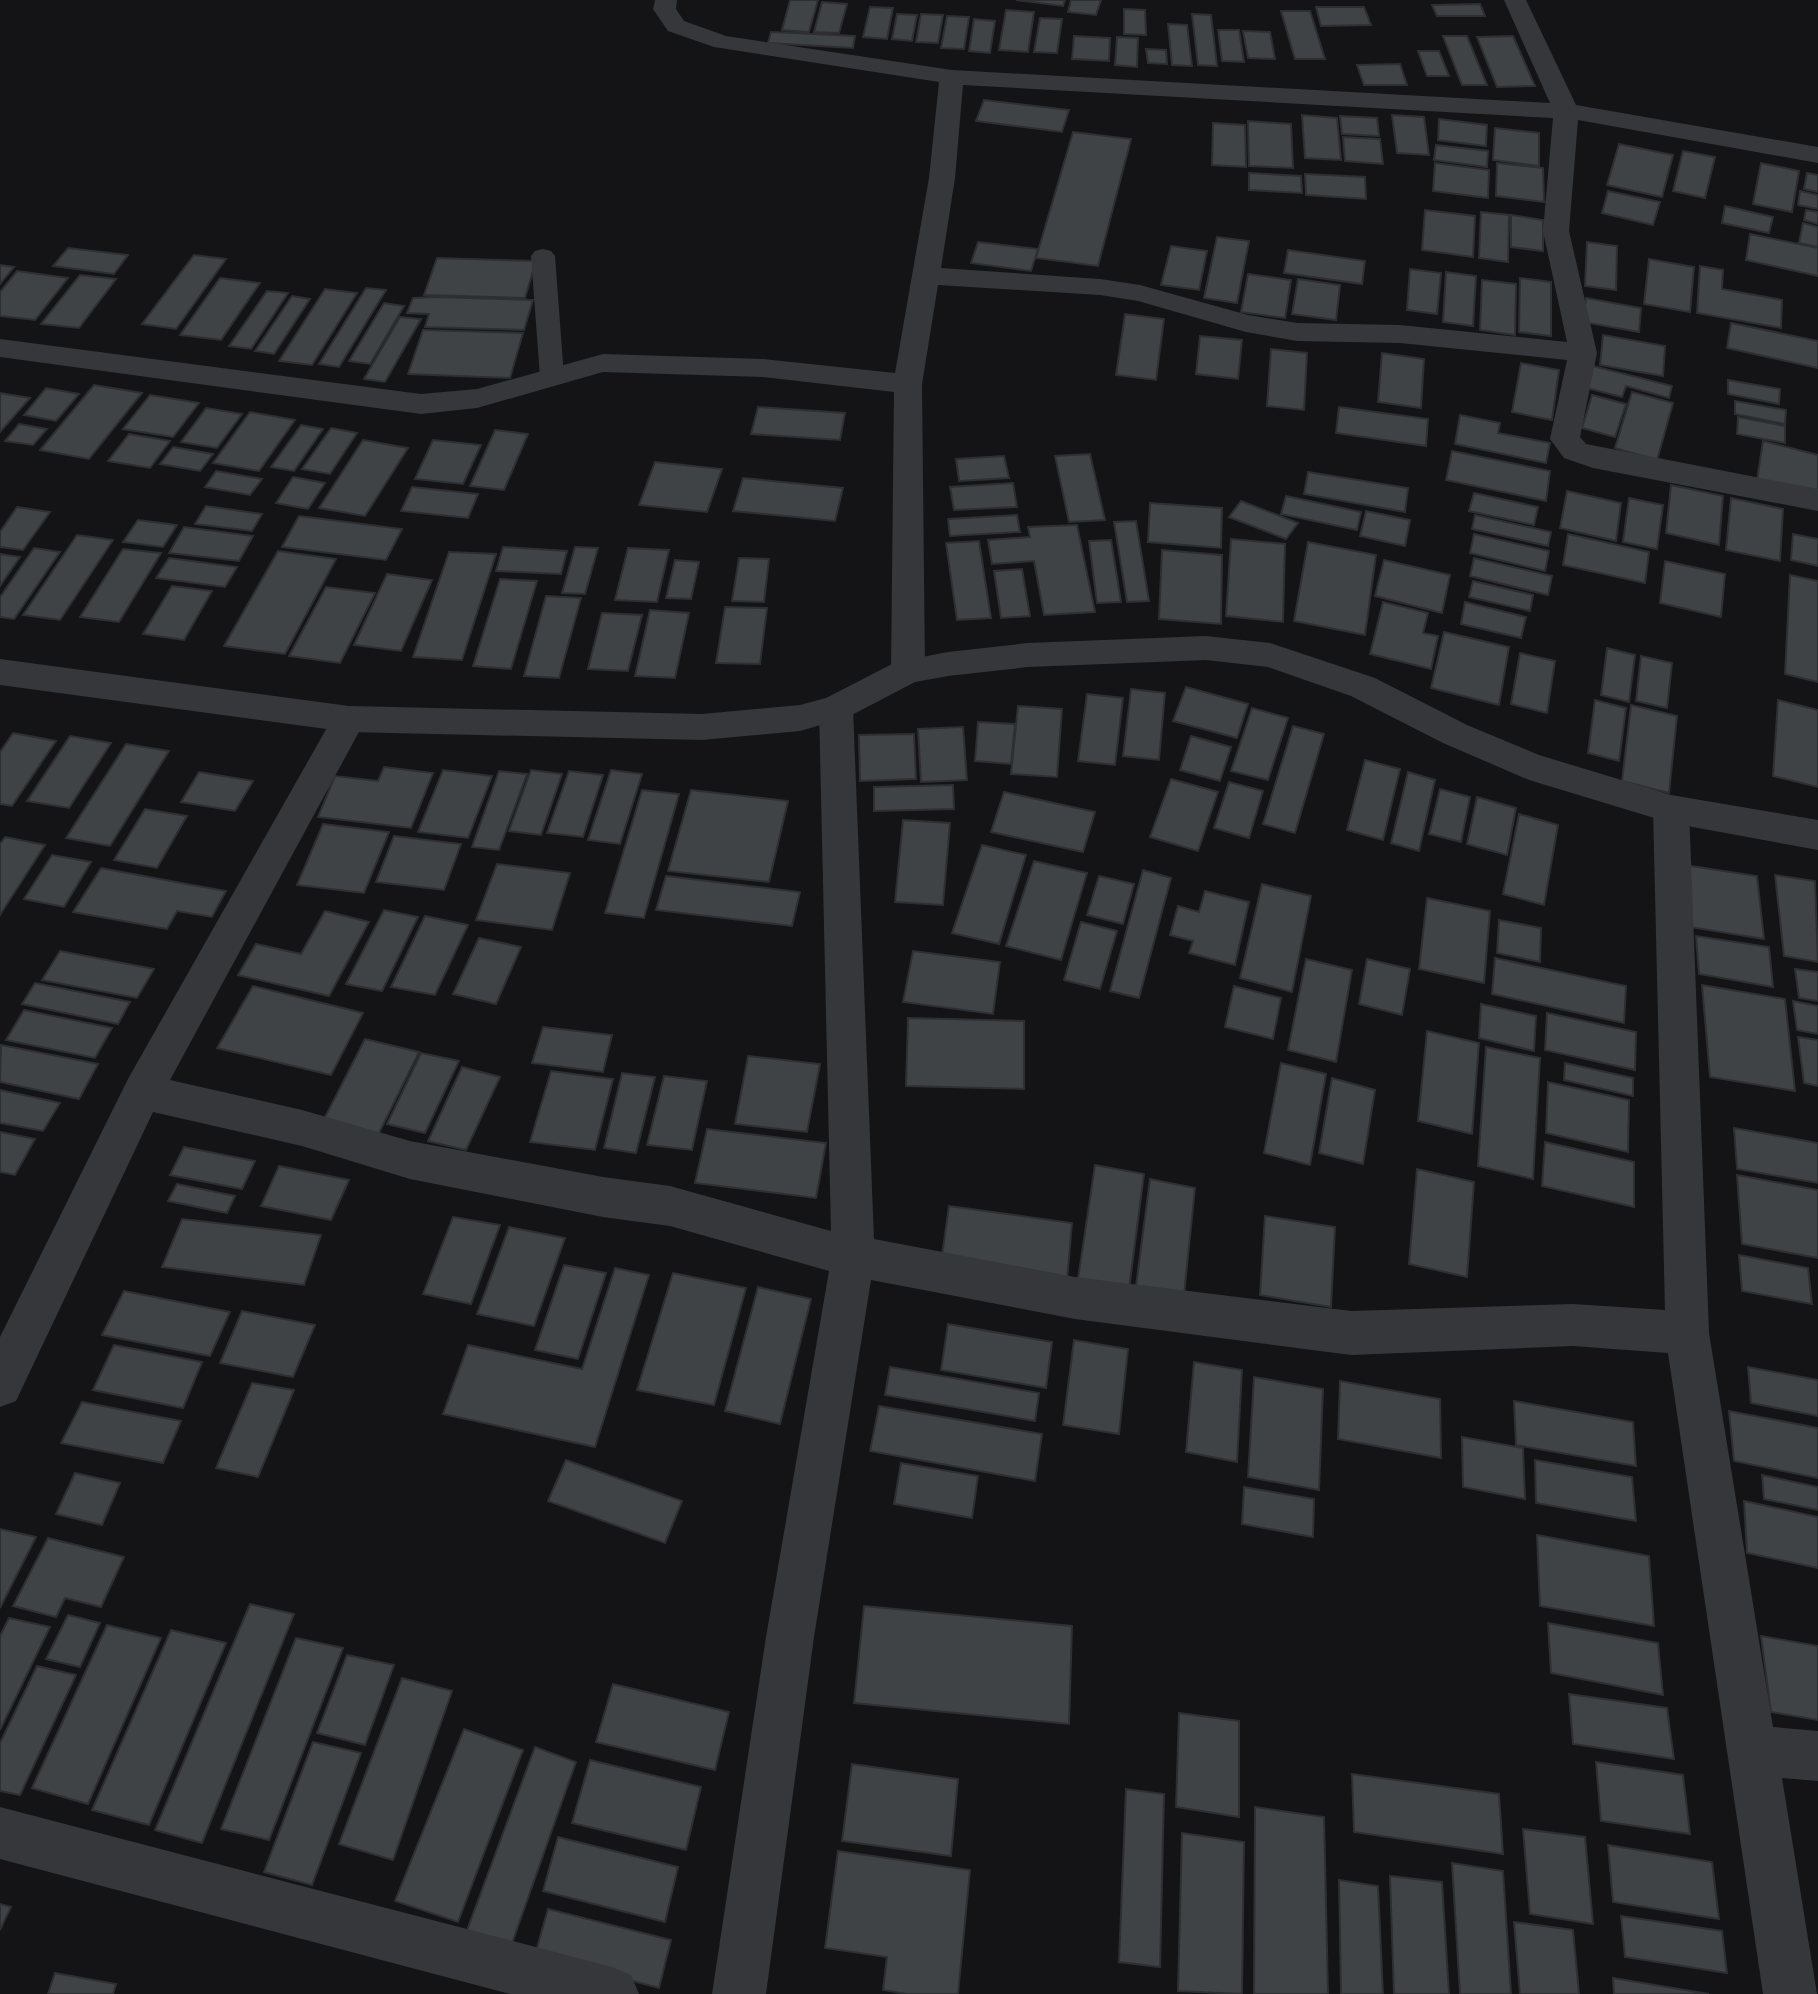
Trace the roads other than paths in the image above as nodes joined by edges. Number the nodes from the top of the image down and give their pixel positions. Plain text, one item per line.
1 (666, 0) edge
2 (1515, 0) edge
3 (952, 77) junction
4 (1566, 111) junction
5 (1818, 155) edge
6 (543, 256) dead end
7 (928, 275) junction
8 (0, 348) edge
9 (1583, 353) junction
10 (552, 377) junction
11 (908, 384) junction
12 (1818, 500) edge
13 (908, 671) junction
14 (0, 672) edge
15 (836, 708) junction
16 (349, 719) junction
17 (1671, 809) junction
18 (1818, 835) edge
19 (142, 1092) junction
20 (853, 1257) junction
21 (1687, 1333) junction
22 (0, 1385) edge
23 (1754, 1750) junction
24 (1818, 1756) edge
25 (0, 1833) edge
26 (612, 1994) edge
27 (739, 1994) edge
28 (1790, 1994) edge

1 - 3 street
2 - 4 street
3 - 4 street
3 - 7 street
4 - 5 street
4 - 9 street
6 - 10 lane
7 - 9 street
7 - 11 street
8 - 10 street
9 - 12 street
10 - 11 street
11 - 13 street
13 - 15 street
13 - 17 street
14 - 16 street
15 - 16 street
15 - 20 street
16 - 19 street
17 - 18 street
17 - 21 street
19 - 20 street
19 - 22 street
20 - 21 street
20 - 27 street
21 - 23 street
23 - 24 street
23 - 28 street
25 - 26 street

